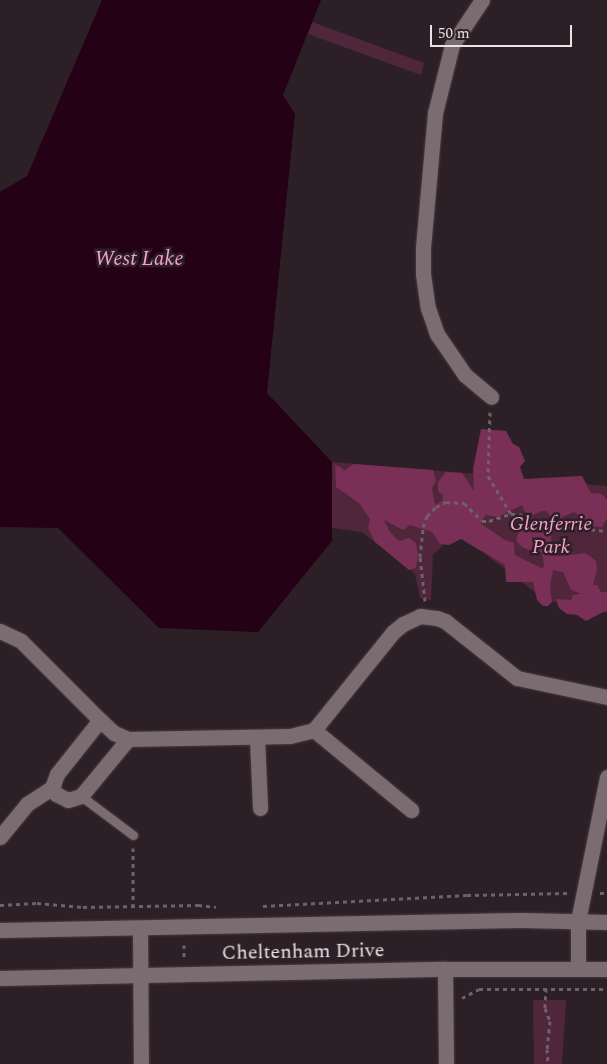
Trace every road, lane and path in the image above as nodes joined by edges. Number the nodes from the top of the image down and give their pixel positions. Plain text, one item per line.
1 (482, 0) edge
2 (491, 397) joint
3 (511, 514) junction
4 (607, 532) edge
5 (428, 616) junction
6 (0, 631) edge
7 (607, 697) edge
8 (100, 720) junction
9 (314, 730) junction
10 (257, 738) junction
11 (128, 739) junction
12 (607, 777) edge
13 (52, 788) junction
14 (81, 796) junction
15 (260, 808) dead end
16 (412, 810) dead end
17 (133, 835) joint
18 (0, 836) edge
19 (555, 894) dead end
20 (0, 905) edge
21 (133, 905) junction
22 (261, 906) dead end
23 (225, 908) dead end
24 (578, 920) junction
25 (607, 922) edge
26 (140, 928) junction
27 (0, 930) edge
28 (184, 945) dead end
29 (185, 966) dead end
30 (578, 968) junction
31 (445, 969) junction
32 (607, 970) edge
33 (139, 974) junction
34 (0, 978) edge
35 (546, 988) junction
36 (607, 989) edge
37 (459, 999) dead end
38 (141, 1064) edge
39 (446, 1064) edge
40 (548, 1064) edge

1 - 2 street
2 - 3 path
3 - 4 path
3 - 5 path
5 - 7 street
5 - 9 street
6 - 8 street
8 - 11 street
8 - 13 street
9 - 10 street
9 - 16 street
10 - 11 street
10 - 15 street
11 - 14 street
12 - 24 street
13 - 14 street
13 - 18 street
14 - 17 lane
17 - 21 path
19 - 22 path
20 - 21 path
21 - 23 path
24 - 25 street, Cheltenham Drive
24 - 26 street, Cheltenham Drive
24 - 30 street
26 - 27 street, Cheltenham Drive
26 - 33 street
28 - 29 path
30 - 31 street, Cheltenham Drive
30 - 32 street, Cheltenham Drive
31 - 33 street, Cheltenham Drive
31 - 39 street
33 - 34 street, Cheltenham Drive
33 - 38 street
35 - 36 path
35 - 37 path
35 - 40 path

